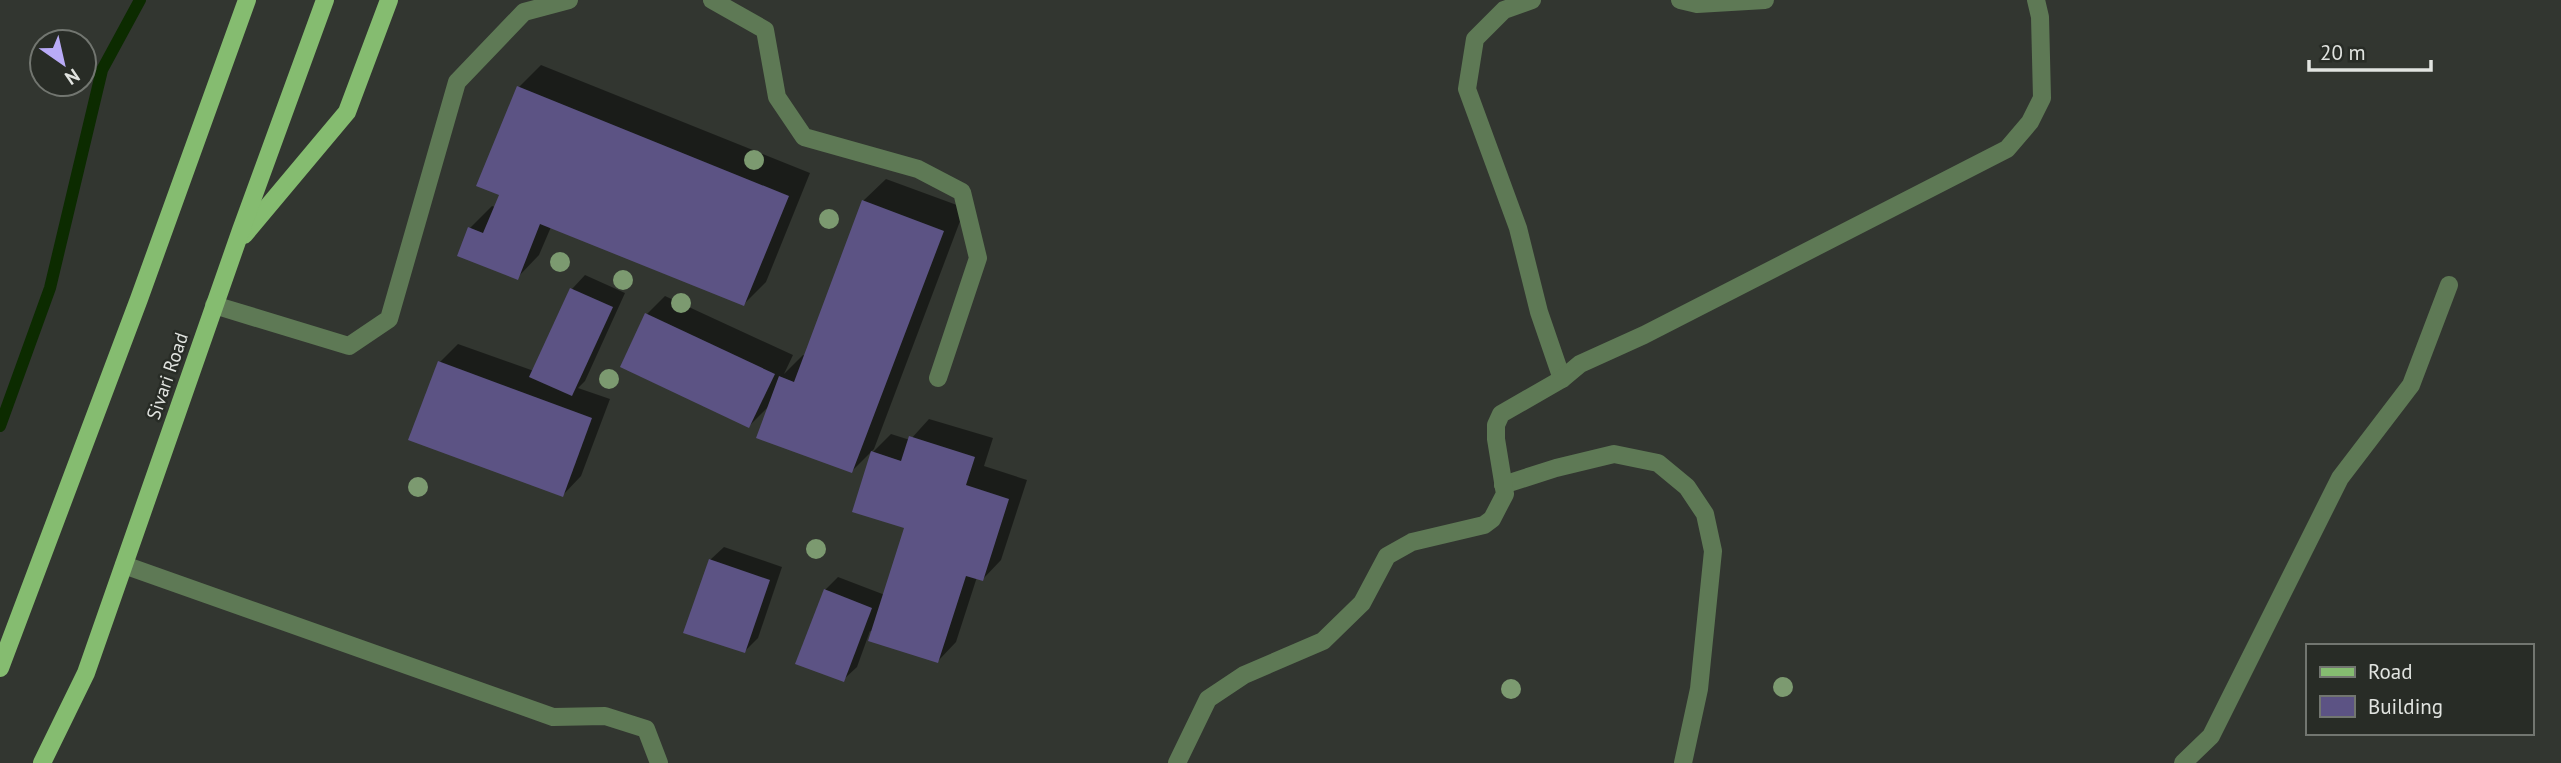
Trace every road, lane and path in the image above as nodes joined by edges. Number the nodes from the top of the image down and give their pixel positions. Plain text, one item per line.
1 (247, 0) edge
2 (325, 0) edge
3 (389, 0) edge
4 (569, 0) edge
5 (712, 0) edge
6 (1532, 0) edge
7 (1680, 0) edge
8 (1765, 0) edge
9 (2036, 0) edge
10 (236, 245) junction
11 (2449, 285) dead end
12 (215, 305) junction
13 (938, 378) dead end
14 (1562, 379) junction
15 (1503, 485) junction
16 (124, 565) junction
17 (0, 668) edge
18 (42, 763) edge
19 (659, 763) edge
20 (1177, 763) edge
21 (1683, 763) edge
22 (2183, 763) edge

1 - 17 main road
2 - 10 main road, Sivari Road
3 - 10 main road
4 - 12 street
5 - 13 street
6 - 14 street
7 - 8 street
9 - 14 street
10 - 12 main road, Sivari Road
11 - 22 street
12 - 16 main road, Sivari Road
14 - 15 street
15 - 20 street
15 - 21 street
16 - 18 main road, Sivari Road
16 - 19 street

